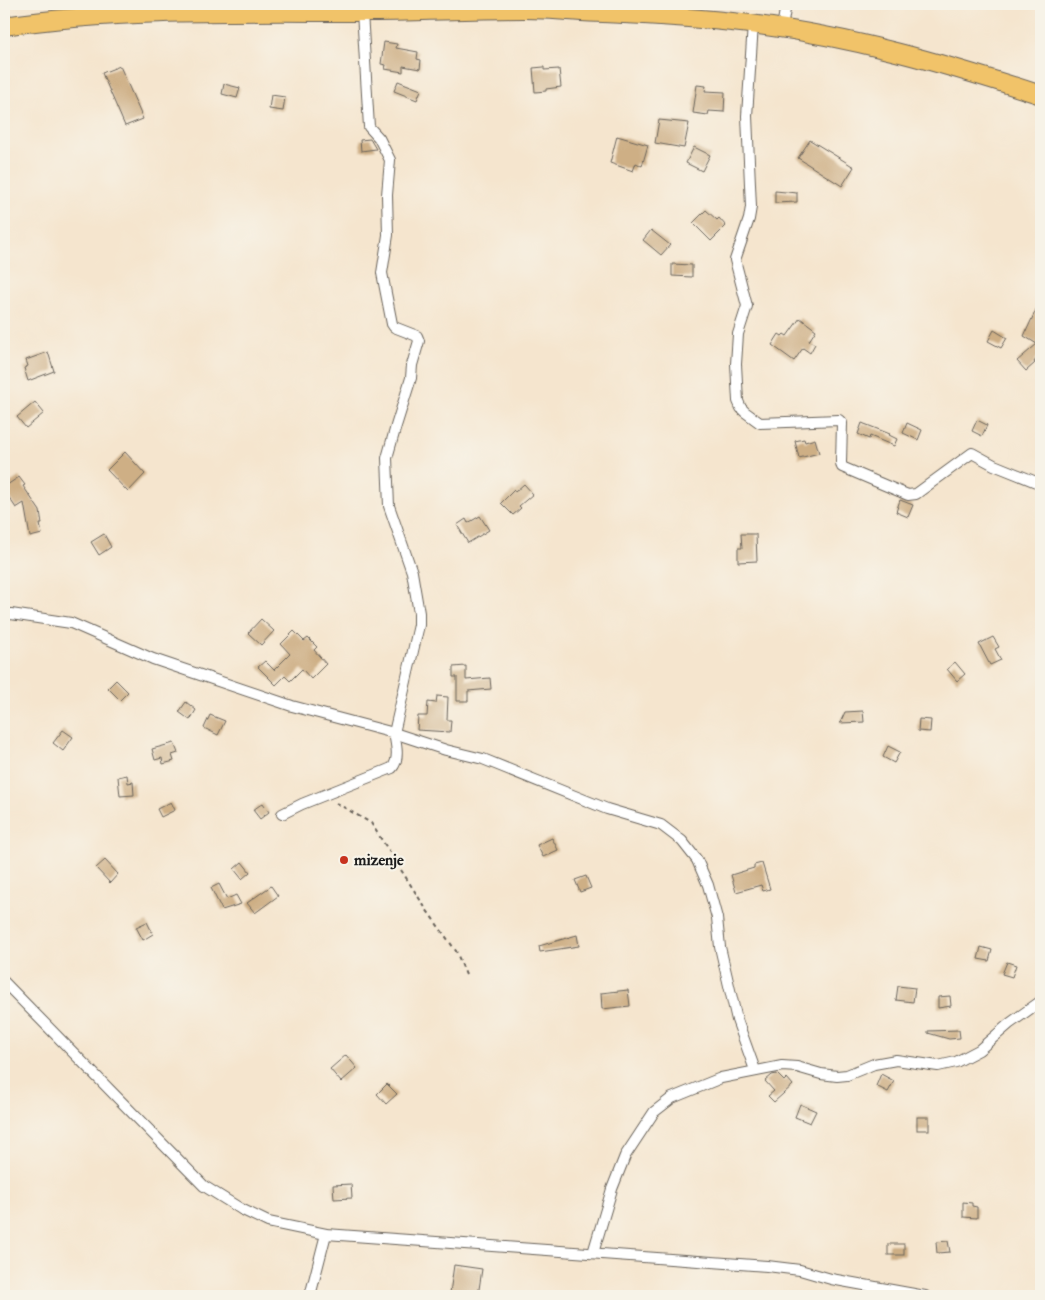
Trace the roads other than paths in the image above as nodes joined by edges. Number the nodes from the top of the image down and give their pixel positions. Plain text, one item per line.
1 (786, 4) edge
2 (362, 12) junction
3 (752, 24) junction
4 (4, 26) edge
5 (782, 28) junction
6 (1041, 95) edge
7 (1041, 484) edge
8 (4, 615) edge
9 (394, 733) junction
10 (282, 814) dead end
11 (4, 982) edge
12 (1041, 1001) edge
13 (755, 1070) junction
14 (326, 1234) junction
15 (593, 1252) junction
16 (310, 1296) edge
17 (925, 1296) edge

1 - 5 street
2 - 3 highway
2 - 4 highway
2 - 9 street
3 - 5 highway
3 - 7 street
5 - 6 highway
8 - 9 street
9 - 10 street
9 - 13 street
11 - 14 street
12 - 13 street
13 - 15 street
14 - 15 street
14 - 16 street
15 - 17 street

